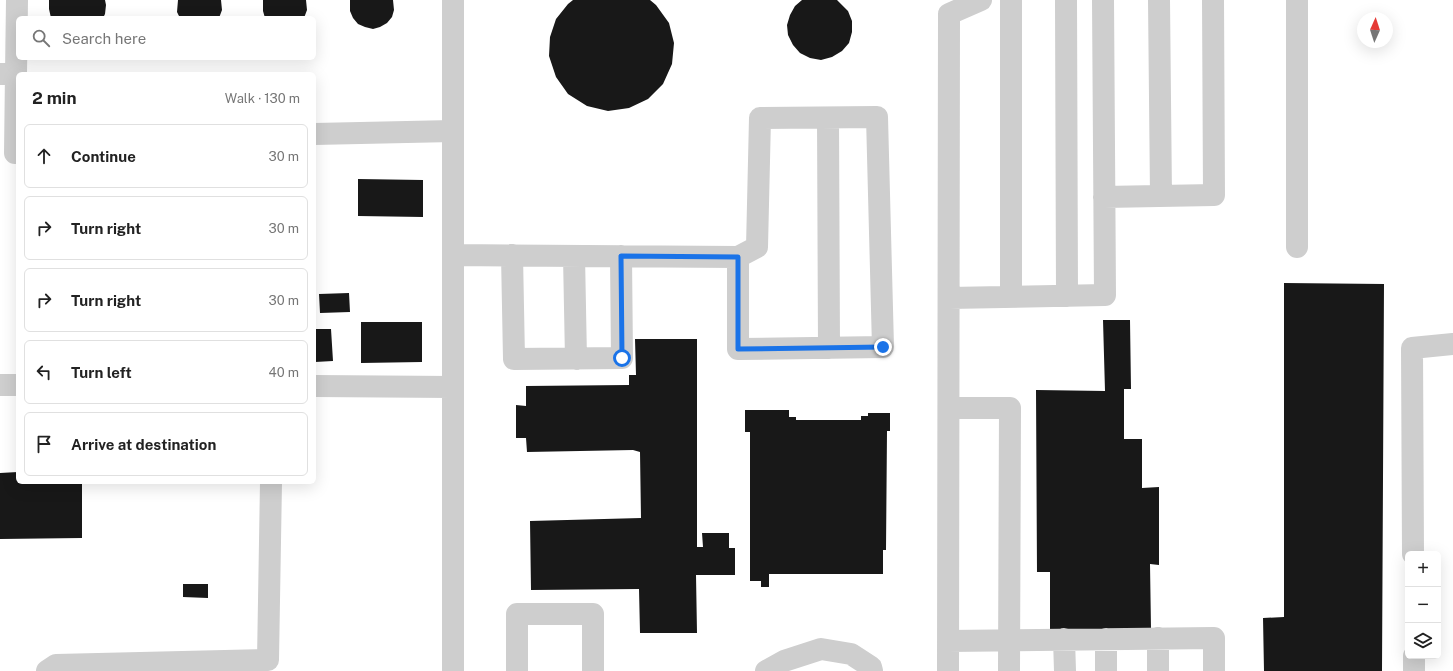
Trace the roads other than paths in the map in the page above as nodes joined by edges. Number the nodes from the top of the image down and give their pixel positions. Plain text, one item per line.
1 (17, 0) edge
2 (453, 0) edge
3 (981, 0) edge
4 (1011, 0) edge
5 (1066, 0) edge
6 (1103, 0) edge
7 (1159, 0) edge
8 (1213, 0) edge
9 (1298, 0) edge
10 (8, 74) edge
11 (828, 118) junction
12 (453, 131) junction
13 (316, 134) edge
14 (16, 153) dead end
15 (1161, 196) junction
16 (1104, 197) junction
17 (1297, 247) dead end
18 (452, 255) junction
19 (512, 255) junction
20 (574, 256) junction
21 (621, 256) junction
22 (738, 257) junction
23 (1067, 296) junction
24 (1011, 297) junction
25 (949, 298) junction
26 (1453, 344) edge
27 (829, 348) junction
28 (576, 359) junction
29 (0, 385) edge
30 (16, 385) edge
31 (316, 386) edge
32 (452, 387) junction
33 (949, 408) junction
34 (271, 484) edge
35 (1413, 551) edge
36 (1158, 638) junction
37 (1064, 639) junction
38 (1106, 639) junction
39 (1010, 640) junction
40 (948, 641) junction
41 (1414, 659) edge
42 (268, 666) edge
43 (47, 671) edge
44 (453, 671) edge
45 (517, 671) edge
46 (593, 671) edge
47 (766, 671) edge
48 (872, 671) edge
49 (948, 671) edge
50 (1009, 671) edge
51 (1065, 671) edge
52 (1106, 671) edge
53 (1158, 671) edge
54 (1214, 671) edge
55 (1414, 671) edge

1 - 10 lane
2 - 12 lane
3 - 25 lane
4 - 24 lane
5 - 23 lane
6 - 16 lane
7 - 15 lane
8 - 15 lane
9 - 17 lane
10 - 14 lane
11 - 22 lane
11 - 27 lane
11 - 27 lane
12 - 13 lane
12 - 18 lane
15 - 16 lane
16 - 23 lane
18 - 19 lane
18 - 32 lane
19 - 20 lane
19 - 28 lane
20 - 21 lane
20 - 28 lane
21 - 22 lane
21 - 28 lane
22 - 27 lane
23 - 24 lane
24 - 25 lane
25 - 33 lane
26 - 35 lane
29 - 30 lane
31 - 32 lane
32 - 44 lane
33 - 39 lane
33 - 40 lane
34 - 42 lane
36 - 38 lane
36 - 53 lane
36 - 54 lane
37 - 38 lane
37 - 39 lane
37 - 51 lane
38 - 52 lane
39 - 40 lane
39 - 50 lane
40 - 49 lane
41 - 55 lane
42 - 43 lane
45 - 46 lane
47 - 48 lane

